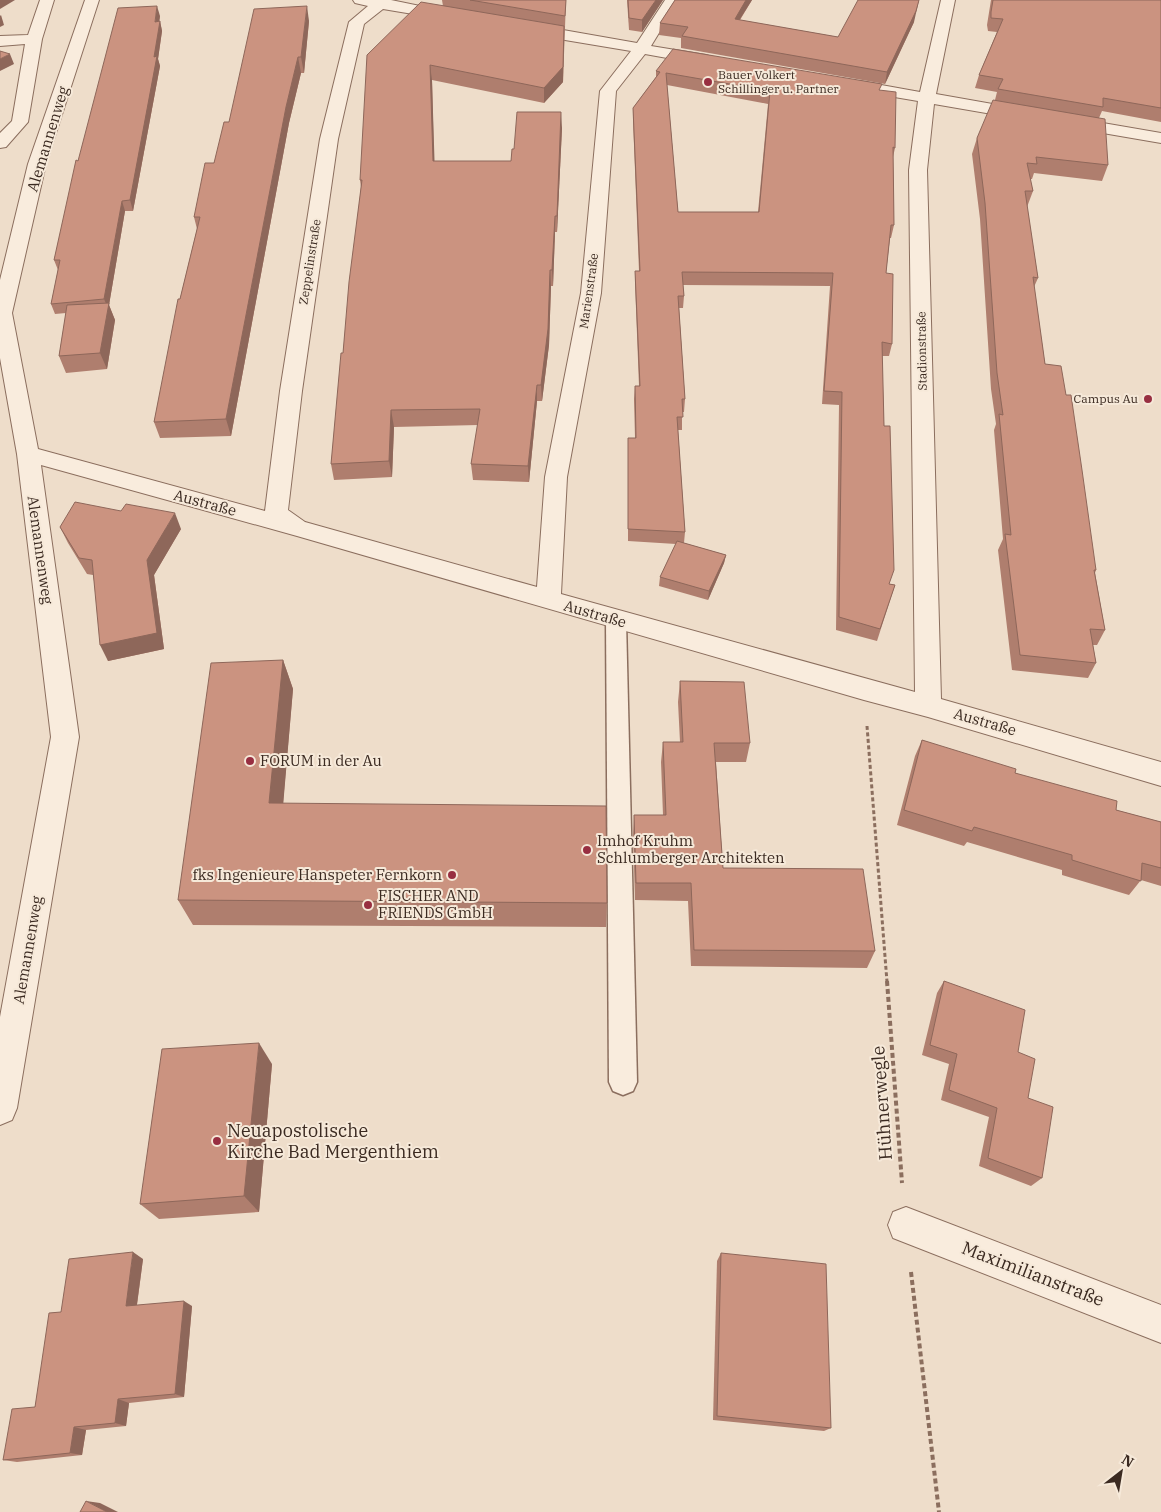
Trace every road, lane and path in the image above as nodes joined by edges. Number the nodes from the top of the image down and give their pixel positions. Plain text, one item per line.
1 (47, 0) edge
2 (92, 0) edge
3 (360, 0) edge
4 (672, 0) edge
5 (948, 0) edge
6 (382, 2) edge
7 (467, 19) edge
8 (515, 27) edge
9 (34, 39) junction
10 (0, 40) edge
11 (641, 49) junction
12 (717, 62) edge
13 (841, 83) edge
14 (927, 98) junction
15 (1161, 138) edge
16 (0, 143) edge
17 (28, 454) junction
18 (297, 528) junction
19 (548, 600) junction
20 (616, 620) junction
21 (864, 690) junction
22 (928, 706) junction
23 (1161, 774) edge
24 (623, 1082) dead end
25 (0, 1108) edge
26 (906, 1225) junction
27 (1161, 1324) edge
28 (939, 1512) edge

1 - 9 street
2 - 17 street, Alemannenweg
3 - 6 street
4 - 11 street, Marienstraße
5 - 14 street, Stadionstraße
6 - 7 street
6 - 18 street, Zeppelinstraße
8 - 11 street
9 - 10 street
9 - 16 street
11 - 12 street
11 - 19 street, Marienstraße
13 - 14 street
14 - 15 street
14 - 22 street, Stadionstraße
17 - 18 street, Austraße
17 - 25 street, Alemannenweg
18 - 19 street, Austraße
19 - 20 street, Austraße
20 - 21 street, Austraße
20 - 24 lane
21 - 22 street, Austraße
21 - 26 path, Hühnerwegle
22 - 23 street, Austraße
26 - 27 street, Maximilianstraße
26 - 28 path, Hühnerwegle

